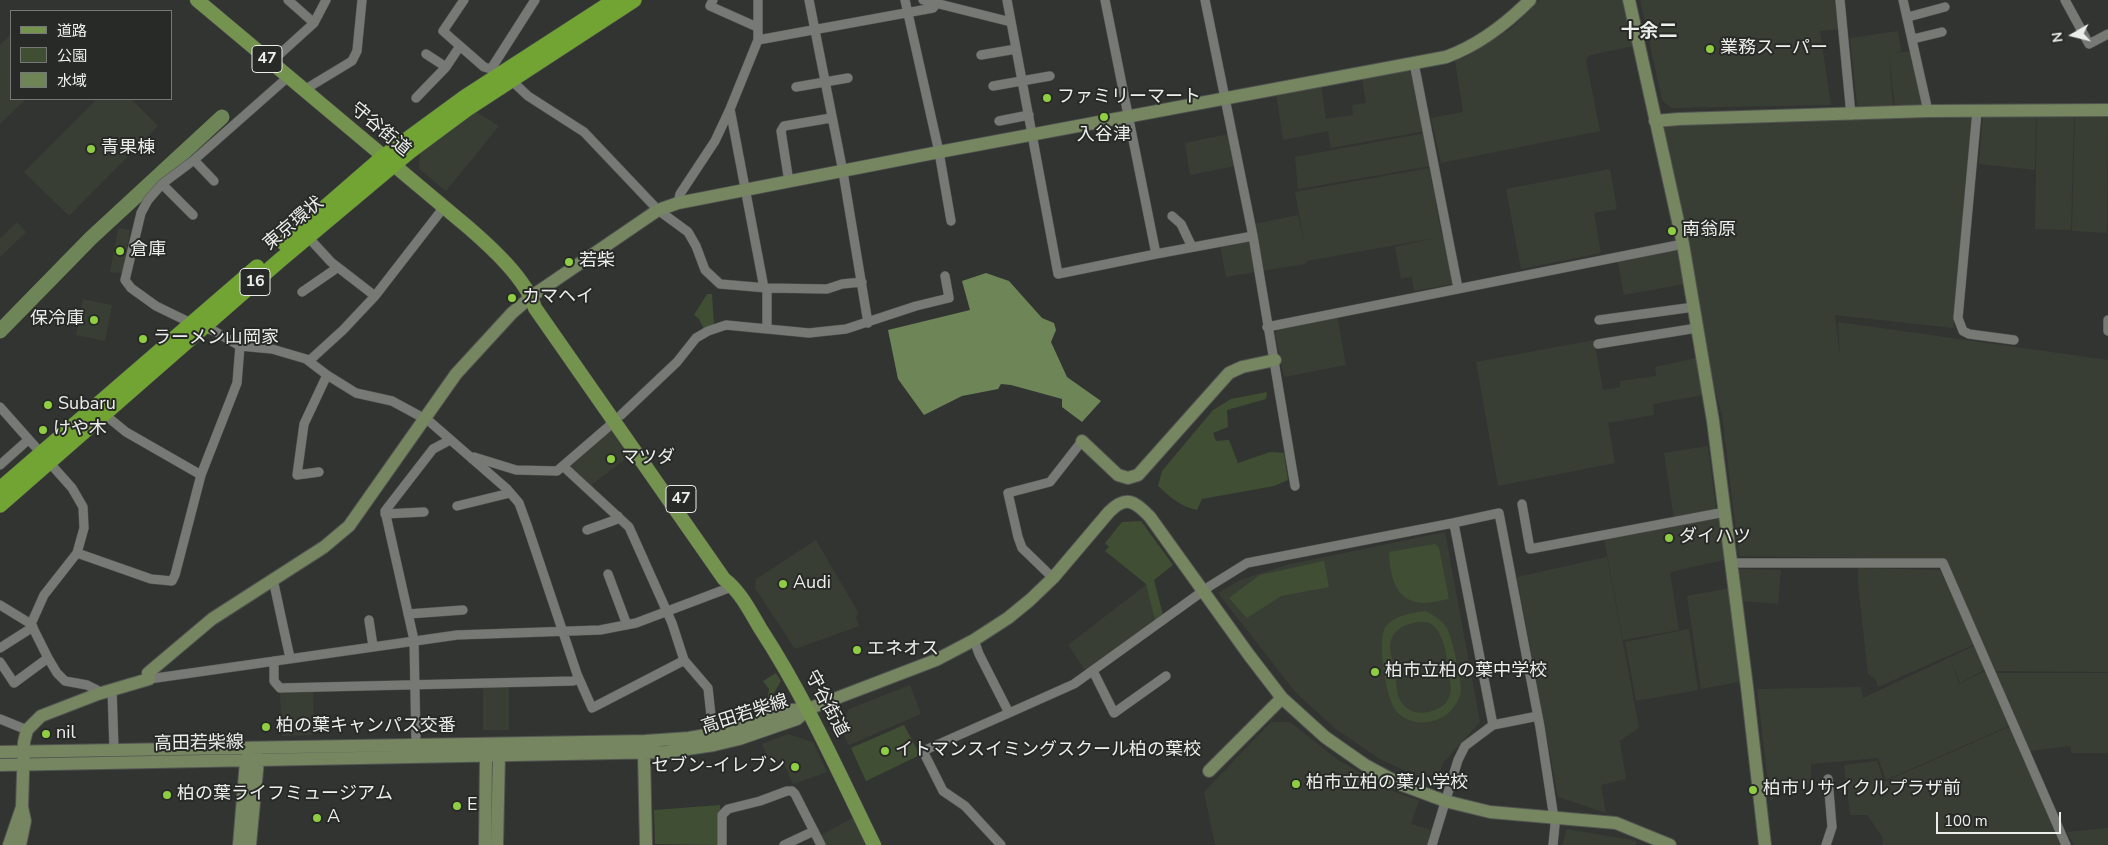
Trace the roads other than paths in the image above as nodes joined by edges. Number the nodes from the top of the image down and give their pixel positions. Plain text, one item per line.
1 (198, 0) edge
2 (288, 0) edge
3 (326, 0) edge
4 (362, 0) edge
5 (464, 0) edge
6 (535, 0) edge
7 (614, 0) edge
8 (634, 0) edge
9 (713, 0) edge
10 (758, 0) edge
11 (809, 0) edge
12 (905, 0) edge
13 (924, 0) edge
14 (958, 0) edge
15 (1007, 0) edge
16 (1105, 0) edge
17 (1205, 0) edge
18 (1530, 0) edge
19 (1629, 0) edge
20 (1840, 0) edge
21 (1904, 0) edge
22 (2065, 0) edge
23 (936, 4) junction
24 (1945, 7) dead end
25 (956, 10) junction
26 (907, 12) junction
27 (1908, 16) junction
28 (1011, 22) junction
29 (314, 23) junction
30 (757, 27) junction
31 (814, 29) junction
32 (1942, 32) dead end
33 (2108, 34) edge
34 (1913, 39) junction
35 (758, 40) junction
36 (460, 46) junction
37 (1016, 48) junction
38 (426, 54) dead end
39 (981, 55) dead end
40 (271, 62) junction
41 (1414, 63) junction
42 (446, 67) junction
43 (493, 73) junction
44 (1050, 76) dead end
45 (288, 77) junction
46 (848, 78) dead end
47 (511, 80) junction
48 (1022, 80) junction
49 (824, 82) junction
50 (993, 86) dead end
51 (796, 87) dead end
52 (305, 92) junction
53 (416, 98) dead end
54 (1224, 98) junction
55 (730, 109) junction
56 (2108, 110) edge
57 (1928, 111) junction
58 (1977, 111) junction
59 (1029, 115) junction
60 (1851, 115) junction
61 (1129, 117) junction
62 (832, 118) junction
63 (999, 121) dead end
64 (1655, 121) junction
65 (1033, 135) junction
66 (939, 152) junction
67 (194, 160) junction
68 (388, 161) junction
69 (843, 172) junction
70 (214, 182) dead end
71 (790, 182) junction
72 (162, 184) junction
73 (745, 190) junction
74 (678, 203) junction
75 (444, 206) junction
76 (658, 210) junction
77 (192, 215) dead end
78 (1172, 216) dead end
79 (951, 222) dead end
80 (1253, 236) junction
81 (308, 237) junction
82 (1683, 244) junction
83 (1192, 247) junction
84 (1156, 254) junction
85 (336, 266) junction
86 (945, 276) dead end
87 (862, 282) junction
88 (766, 288) junction
89 (1458, 288) junction
90 (302, 292) dead end
91 (375, 296) junction
92 (532, 296) junction
93 (1694, 307) junction
94 (1599, 320) dead end
95 (2108, 320) edge
96 (868, 323) junction
97 (198, 325) junction
98 (1267, 327) junction
99 (1697, 328) junction
100 (767, 329) junction
101 (2108, 331) edge
102 (2014, 340) dead end
103 (1598, 344) dead end
104 (240, 346) junction
105 (1274, 360) junction
106 (309, 361) junction
107 (327, 375) junction
108 (0, 407) edge
109 (104, 414) junction
110 (618, 418) junction
111 (426, 419) junction
112 (28, 440) junction
113 (450, 440) junction
114 (1082, 441) joint
115 (46, 458) junction
116 (472, 459) junction
117 (0, 465) edge
118 (564, 467) junction
119 (319, 472) dead end
120 (201, 475) junction
121 (1295, 486) dead end
122 (0, 489) edge
123 (510, 493) junction
124 (1522, 504) dead end
125 (0, 505) edge
126 (457, 506) dead end
127 (424, 512) dead end
128 (1726, 512) junction
129 (385, 514) junction
130 (618, 516) junction
131 (1452, 524) junction
132 (587, 530) dead end
133 (77, 553) junction
134 (1730, 563) junction
135 (608, 574) dead end
136 (1053, 578) junction
137 (272, 579) junction
138 (734, 586) junction
139 (1203, 592) junction
140 (0, 605) edge
141 (463, 610) dead end
142 (667, 611) junction
143 (408, 614) junction
144 (370, 620) dead end
145 (32, 625) junction
146 (627, 625) junction
147 (563, 632) junction
148 (414, 640) junction
149 (974, 640) junction
150 (373, 646) junction
151 (0, 648) edge
152 (48, 658) junction
153 (290, 658) junction
154 (274, 661) junction
155 (0, 662) edge
156 (682, 662) dead end
157 (1094, 671) junction
158 (1166, 676) dead end
159 (149, 679) junction
160 (579, 679) junction
161 (415, 685) junction
162 (112, 689) junction
163 (98, 694) junction
164 (1282, 698) junction
165 (808, 708) junction
166 (1009, 713) junction
167 (1538, 716) junction
168 (0, 719) edge
169 (1493, 725) junction
170 (28, 730) junction
171 (713, 734) junction
172 (493, 743) junction
173 (416, 744) junction
174 (252, 747) junction
175 (114, 749) junction
176 (24, 751) junction
177 (0, 752) edge
178 (644, 753) junction
179 (486, 756) junction
180 (499, 756) junction
181 (252, 760) junction
182 (24, 764) junction
183 (0, 765) edge
184 (1210, 771) dead end
185 (1828, 780) dead end
186 (1445, 802) junction
187 (22, 807) junction
188 (1554, 818) junction
189 (814, 831) junction
190 (9, 845) edge
191 (20, 845) edge
192 (239, 845) edge
193 (250, 845) edge
194 (485, 845) edge
195 (497, 845) edge
196 (646, 845) edge
197 (722, 845) edge
198 (784, 845) edge
199 (821, 845) edge
200 (874, 845) edge
201 (1001, 845) edge
202 (1432, 845) edge
203 (1553, 845) edge
204 (1670, 845) edge
205 (1765, 845) edge
206 (1826, 845) edge
207 (2066, 845) edge

1 - 40 main road, 守谷街道 / 47
2 - 29 street
3 - 29 street
4 - 52 street
5 - 36 street
6 - 43 street
7 - 43 highway, 東京環状 / 16
8 - 47 highway, 東京環状 / 16
9 - 30 street
10 - 30 street
11 - 31 street
12 - 26 street
13 - 23 street
14 - 25 street
15 - 28 street
16 - 61 street
17 - 54 street
18 - 41 street
19 - 64 street
20 - 60 street
21 - 27 street
22 - 33 street
23 - 25 street
23 - 26 street
24 - 27 street
25 - 28 street
26 - 31 street
26 - 66 street
27 - 34 street
28 - 37 street
29 - 40 street
30 - 35 street
31 - 35 street
31 - 49 street
32 - 34 street
34 - 57 street
35 - 55 street
36 - 42 street
36 - 43 street
37 - 39 street
37 - 48 street
38 - 42 street
40 - 45 main road, 守谷街道 / 47
41 - 54 street
41 - 89 street
42 - 53 street
43 - 68 highway, 東京環状 / 16
44 - 48 street
45 - 52 main road, 守谷街道 / 47
45 - 67 street
46 - 49 street
47 - 68 highway, 東京環状 / 16
47 - 76 street
48 - 50 street
48 - 59 street
49 - 51 street
49 - 62 street
52 - 68 main road, 守谷街道 / 47
54 - 61 street
54 - 80 street
55 - 73 street
55 - 74 street
56 - 58 street
57 - 58 street
57 - 60 street
58 - 102 street
59 - 63 street
59 - 65 street
60 - 64 street
61 - 65 street
61 - 84 street
62 - 69 street
62 - 71 street
64 - 82 street
65 - 66 street
65 - 84 street
66 - 69 street
66 - 79 street
67 - 70 street
67 - 72 street
68 - 75 main road, 守谷街道 / 47
68 - 81 highway, 東京環状 / 16
68 - 97 highway, 東京環状 / 16
69 - 71 street
69 - 87 street
71 - 73 street
72 - 77 street
72 - 97 street
73 - 74 street
73 - 88 street
74 - 76 street
75 - 91 street
75 - 92 main road, 守谷街道 / 47
76 - 88 street
76 - 92 street
78 - 83 street
80 - 83 street
80 - 98 street
81 - 85 street
81 - 97 highway, 東京環状 / 16
82 - 89 street
82 - 93 street
83 - 84 street
85 - 90 street
85 - 91 street
86 - 96 street
87 - 88 street
87 - 96 street
88 - 100 street
89 - 98 street
91 - 106 street
92 - 110 main road, 守谷街道 / 47
92 - 111 street
93 - 94 street
93 - 99 street
95 - 101 street
96 - 100 street
97 - 104 street
97 - 109 highway, 東京環状 / 16
97 - 115 highway, 東京環状 / 16
98 - 105 street
99 - 103 street
99 - 128 street
100 - 110 street
104 - 106 street
104 - 120 street
105 - 114 street
105 - 121 street
106 - 107 street
107 - 111 street
107 - 119 street
108 - 112 street
109 - 115 highway, 東京環状 / 16
109 - 120 street
110 - 118 street
110 - 138 main road, 守谷街道 / 47
111 - 113 street
111 - 137 street
112 - 115 street
112 - 117 street
113 - 116 street
113 - 129 street
114 - 136 street
115 - 122 highway, 東京環状 / 16
115 - 125 highway, 東京環状 / 16
115 - 133 street
116 - 118 street
116 - 123 street
118 - 130 street
120 - 133 street
123 - 126 street
123 - 147 street
124 - 128 street
127 - 129 street
128 - 134 street
129 - 143 street
130 - 132 street
130 - 142 street
131 - 139 street
131 - 167 street
131 - 169 street
133 - 145 street
134 - 205 street
134 - 207 street
135 - 146 street
136 - 139 street
136 - 149 street
137 - 153 street
137 - 159 street
138 - 142 street
138 - 165 main road, 守谷街道 / 47
139 - 157 street
139 - 164 street
140 - 145 street
141 - 143 street
142 - 146 street
142 - 171 street
143 - 148 street
144 - 150 street
145 - 151 street
145 - 152 street
146 - 147 street
147 - 148 street
147 - 160 street
148 - 150 street
148 - 161 street
149 - 165 street
149 - 166 street
150 - 153 street
152 - 155 street
152 - 163 street
153 - 154 street
154 - 159 street
154 - 161 street
156 - 160 street
157 - 158 street
157 - 166 street
159 - 162 street
160 - 161 street
161 - 173 street
162 - 163 street
162 - 175 street
163 - 170 street
164 - 184 street
164 - 186 street
165 - 171 street, 高田若柴線
165 - 178 street, 高田若柴線
165 - 200 main road, 守谷街道 / 47
166 - 201 street
167 - 169 street
167 - 188 street
168 - 170 street
169 - 186 street
170 - 176 street
171 - 172 street, 高田若柴線
172 - 173 street, 高田若柴線
172 - 179 street
172 - 180 street
173 - 174 street, 高田若柴線
174 - 175 street, 高田若柴線
174 - 181 street
175 - 176 street, 高田若柴線
176 - 177 street, 高田若柴線
176 - 182 street
178 - 180 street, 高田若柴線
178 - 196 street
179 - 180 street, 高田若柴線
179 - 181 street, 高田若柴線
179 - 194 street
180 - 195 street
181 - 182 street, 高田若柴線
181 - 192 street
181 - 193 street
182 - 183 street, 高田若柴線
182 - 187 street
185 - 206 street
186 - 188 street
186 - 202 street
187 - 190 street
187 - 191 street
188 - 203 street
188 - 204 street
189 - 197 street
189 - 198 street
189 - 199 street

